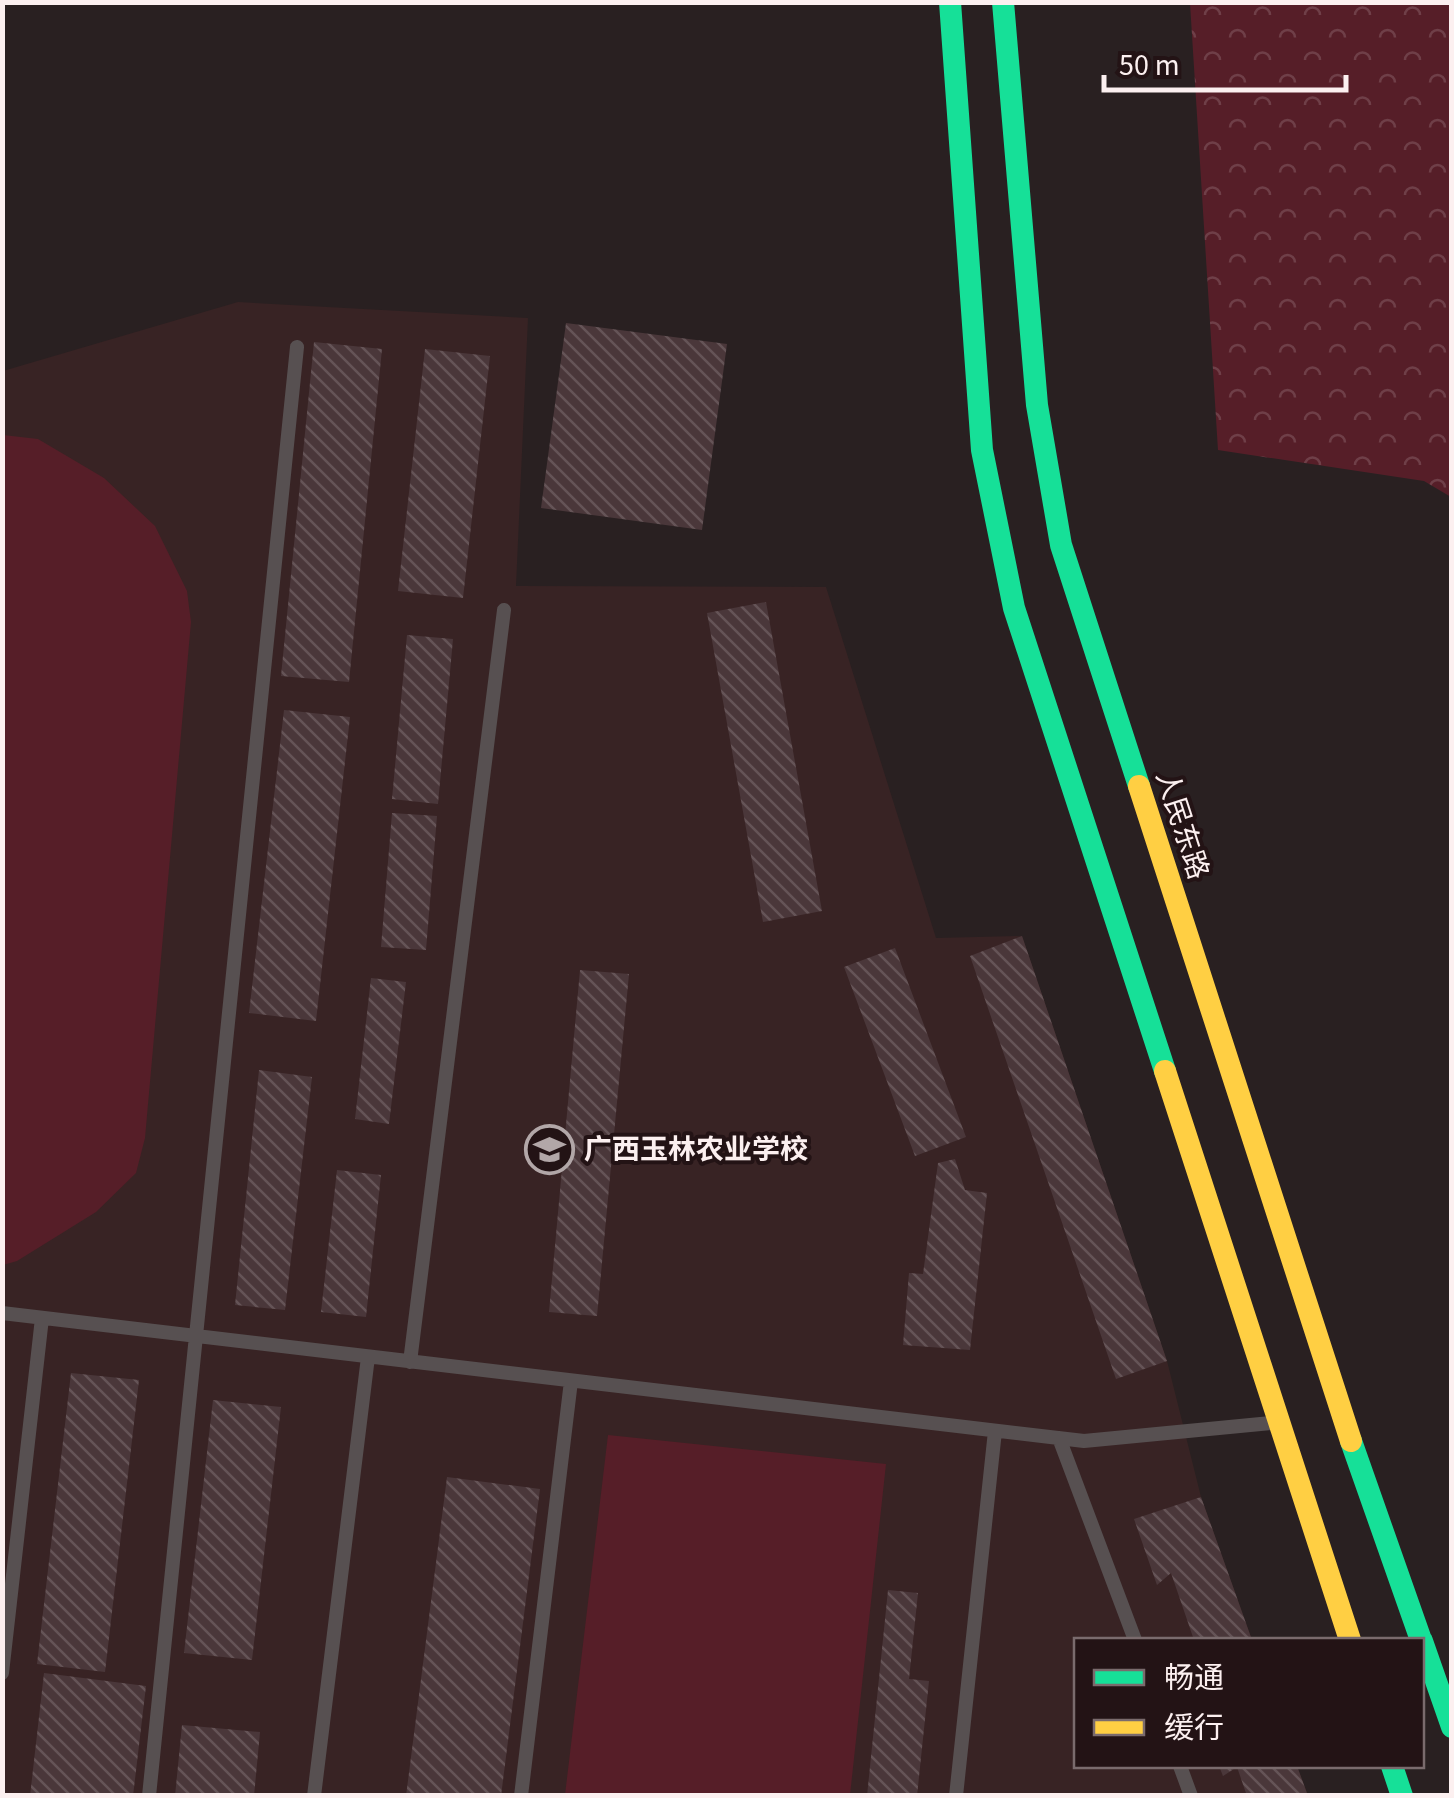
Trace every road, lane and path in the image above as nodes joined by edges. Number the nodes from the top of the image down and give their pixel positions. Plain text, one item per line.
1 (950, 2) edge
2 (1004, 2) edge
3 (297, 347) dead end
4 (504, 610) dead end
5 (2, 1314) edge
6 (42, 1318) junction
7 (198, 1336) junction
8 (368, 1357) junction
9 (410, 1362) junction
10 (571, 1380) junction
11 (1277, 1423) junction
12 (995, 1430) junction
13 (1058, 1438) junction
14 (1133, 1638) edge
15 (1349, 1638) edge
16 (1420, 1638) edge
17 (1424, 1649) edge
18 (2, 1673) edge
19 (1452, 1727) edge
20 (1181, 1768) edge
21 (1393, 1768) edge
22 (149, 1796) edge
23 (314, 1796) edge
24 (521, 1796) edge
25 (956, 1796) edge
26 (1190, 1796) edge
27 (1402, 1796) edge

1 - 11 main road
2 - 16 main road, 人民东路
3 - 7 lane
4 - 9 lane
5 - 6 lane
6 - 7 lane
6 - 18 lane
7 - 8 lane
7 - 22 lane
8 - 9 lane
8 - 23 lane
9 - 10 lane
10 - 12 lane
10 - 24 lane
11 - 13 lane
11 - 15 main road
12 - 13 lane
12 - 25 lane
13 - 14 lane
17 - 19 main road, 人民东路
20 - 26 lane
21 - 27 main road

